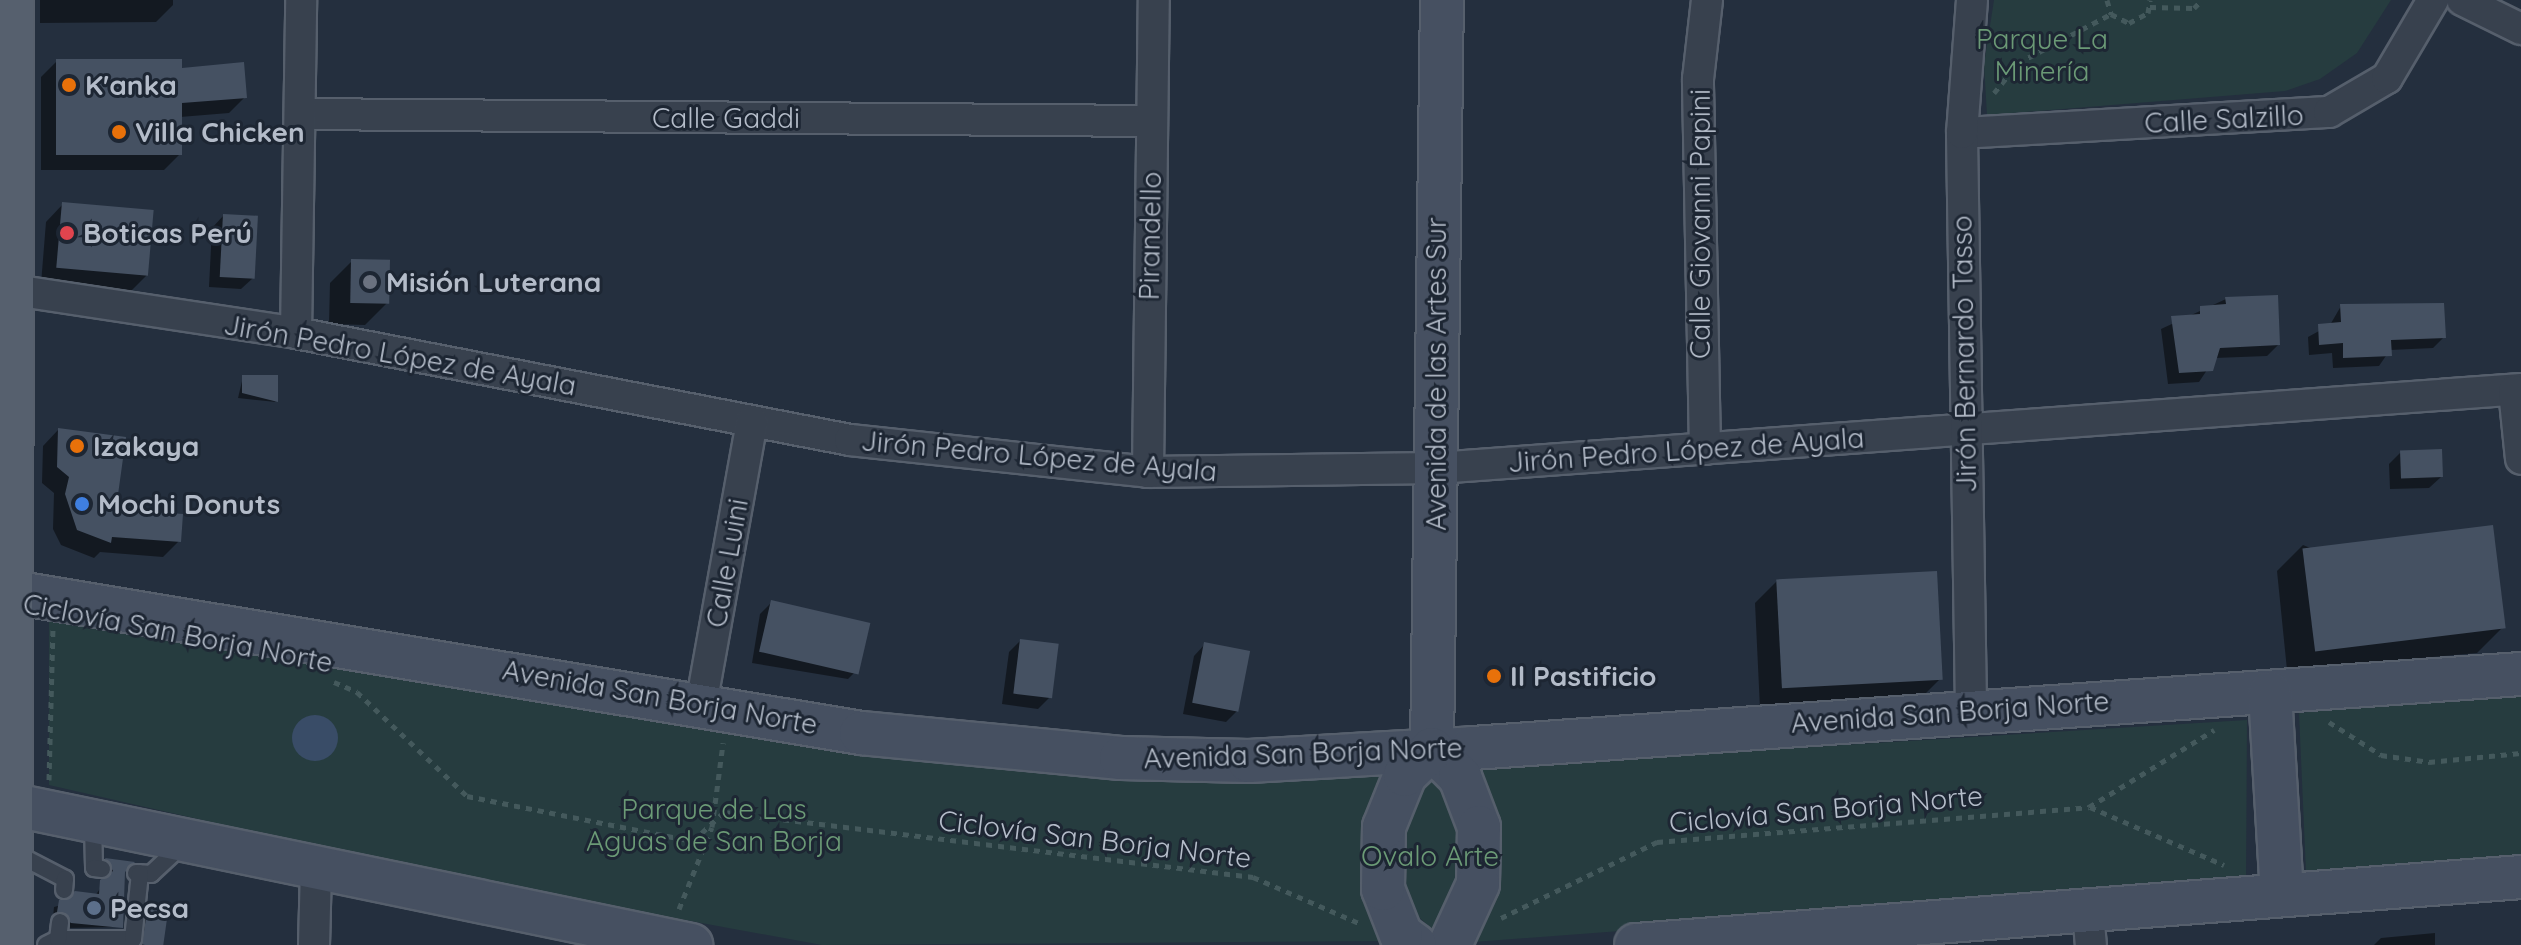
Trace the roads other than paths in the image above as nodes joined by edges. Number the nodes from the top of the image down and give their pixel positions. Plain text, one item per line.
1 (11, 0) edge
2 (301, 0) edge
3 (1154, 0) edge
4 (1442, 0) edge
5 (1707, 0) edge
6 (1972, 0) edge
7 (2433, 0) edge
8 (2462, 0) edge
9 (2521, 29) edge
10 (300, 114) junction
11 (1151, 121) junction
12 (1962, 133) junction
13 (4, 289) edge
14 (296, 333) junction
15 (2518, 390) edge
16 (752, 422) junction
17 (1964, 430) junction
18 (1705, 449) junction
19 (2521, 459) edge
20 (1437, 468) junction
21 (1148, 472) junction
22 (8, 601) edge
23 (2521, 674) edge
24 (2271, 706) junction
25 (715, 708) junction
26 (1971, 708) junction
27 (1432, 749) junction
28 (19, 805) edge
29 (93, 821) junction
30 (186, 841) junction
31 (9, 848) junction
32 (316, 868) junction
33 (2521, 877) edge
34 (2282, 893) junction
35 (60, 922) dead end
36 (2090, 928) edge
37 (571, 934) edge
38 (1456, 938) edge
39 (1408, 940) edge
40 (52, 942) edge
41 (679, 943) edge
42 (10, 945) edge
43 (314, 945) edge
44 (1636, 945) edge

1 - 13 main road
2 - 10 street
3 - 11 street, Pirandello
4 - 20 main road, Avenida de las Artes Sur
5 - 18 street, Calle Giovanni Papini
6 - 12 street, Jirón Bernardo Tasso
7 - 12 street, Calle Salzillo
8 - 9 street
10 - 11 street, Calle Gaddi
10 - 14 street
11 - 21 street, Pirandello
12 - 17 street, Jirón Bernardo Tasso
13 - 14 street, Jirón Pedro López de Ayala
13 - 22 main road
14 - 16 street, Jirón Pedro López de Ayala
15 - 17 street, Jirón Pedro López de Ayala
15 - 19 street
16 - 21 street, Jirón Pedro López de Ayala
16 - 25 street, Calle Luini
17 - 18 street, Jirón Pedro López de Ayala
17 - 26 street, Jirón Bernardo Tasso
18 - 20 street, Jirón Pedro López de Ayala
20 - 21 street, Jirón Pedro López de Ayala
20 - 27 main road, Avenida de las Artes Sur
22 - 25 main road, Avenida San Borja Norte
22 - 28 main road
23 - 24 main road, Avenida San Borja Norte
24 - 26 main road, Avenida San Borja Norte
24 - 34 main road
25 - 27 main road, Avenida San Borja Norte
26 - 27 main road, Avenida San Borja Norte
27 - 38 main road
27 - 39 main road
28 - 29 main road
28 - 31 main road
29 - 30 main road
29 - 31 lane
30 - 32 main road
30 - 40 lane
31 - 42 main road
32 - 37 main road
32 - 43 street
33 - 34 main road
34 - 36 main road
35 - 40 lane
36 - 44 main road
37 - 41 main road

